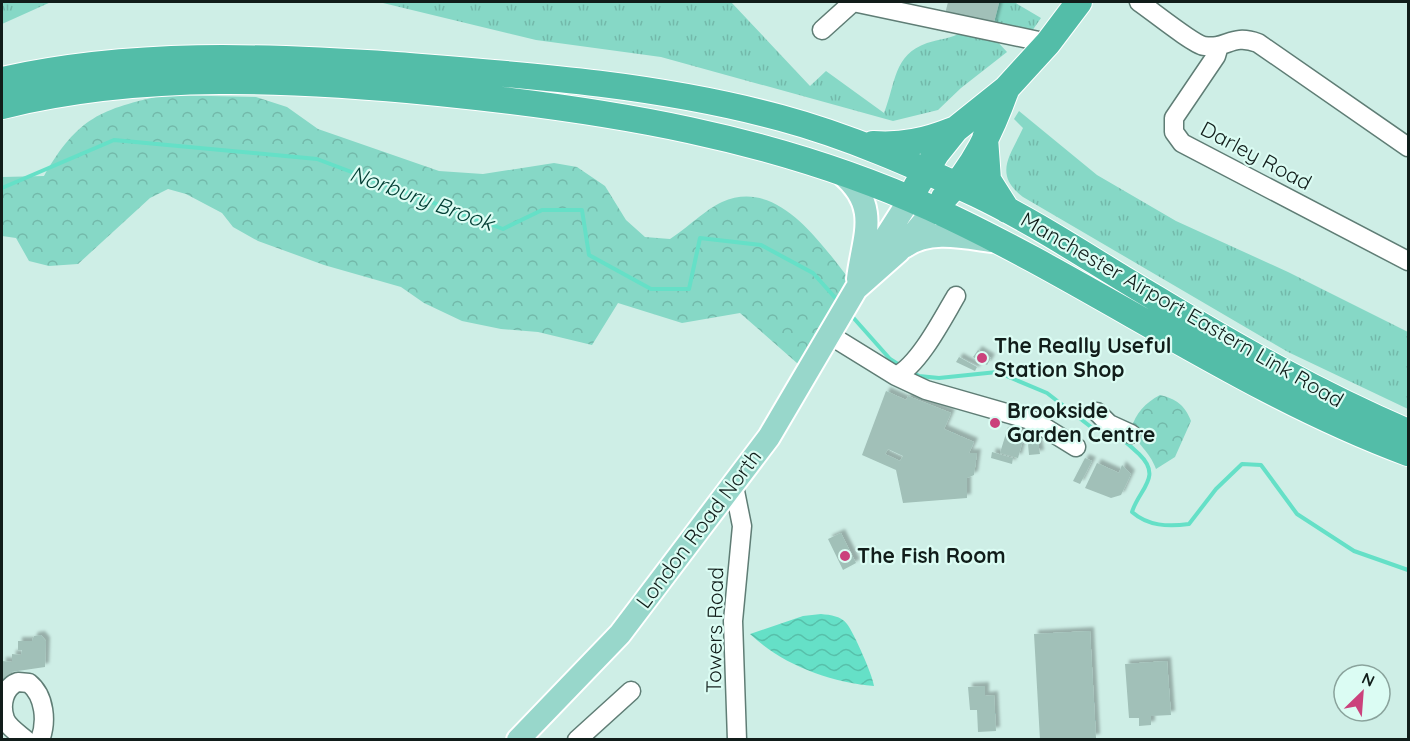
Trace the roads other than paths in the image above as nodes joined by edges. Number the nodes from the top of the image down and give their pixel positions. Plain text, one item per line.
1 (1079, 2) edge
2 (1139, 2) edge
3 (822, 30) dead end
4 (1048, 43) junction
5 (1219, 46) junction
6 (2, 80) edge
7 (673, 96) junction
8 (1004, 96) junction
9 (2, 106) edge
10 (956, 129) junction
11 (985, 138) junction
12 (854, 143) junction
13 (1408, 147) edge
14 (842, 174) junction
15 (931, 191) junction
16 (1007, 210) junction
17 (1002, 243) junction
18 (899, 251) junction
19 (1408, 261) edge
20 (855, 289) junction
21 (956, 296) dead end
22 (832, 328) junction
23 (1168, 333) junction
24 (905, 368) junction
25 (1097, 412) dead end
26 (1408, 432) edge
27 (1131, 434) dead end
28 (1076, 447) dead end
29 (1408, 453) edge
30 (734, 486) junction
31 (631, 691) dead end
32 (26, 740) edge
33 (40, 740) edge
34 (518, 740) edge
35 (577, 740) edge
36 (737, 740) edge

1 - 4 highway
2 - 5 street
3 - 4 street
4 - 8 highway
5 - 13 street
5 - 19 street, Darley Road
6 - 7 highway
7 - 12 highway
7 - 15 highway
8 - 10 highway
8 - 11 highway
8 - 15 highway
9 - 14 highway, Manchester Airport Eastern Link Road
10 - 12 highway
10 - 15 highway
11 - 15 highway
11 - 16 highway
12 - 15 highway
14 - 15 highway, Manchester Airport Eastern Link Road
14 - 20 main road
15 - 16 highway, Manchester Airport Eastern Link Road
15 - 17 highway, Manchester Airport Eastern Link Road
15 - 18 main road
15 - 20 main road, London Road North
15 - 23 highway
16 - 26 highway, Manchester Airport Eastern Link Road
17 - 18 main road
17 - 23 highway, Manchester Airport Eastern Link Road
18 - 20 main road
20 - 22 main road, London Road North
21 - 24 street
22 - 24 street
22 - 30 main road, London Road North
23 - 29 highway, Manchester Airport Eastern Link Road
24 - 28 street
25 - 27 street
30 - 34 main road, London Road North
30 - 36 street, Towers Road
31 - 35 street
32 - 33 street

